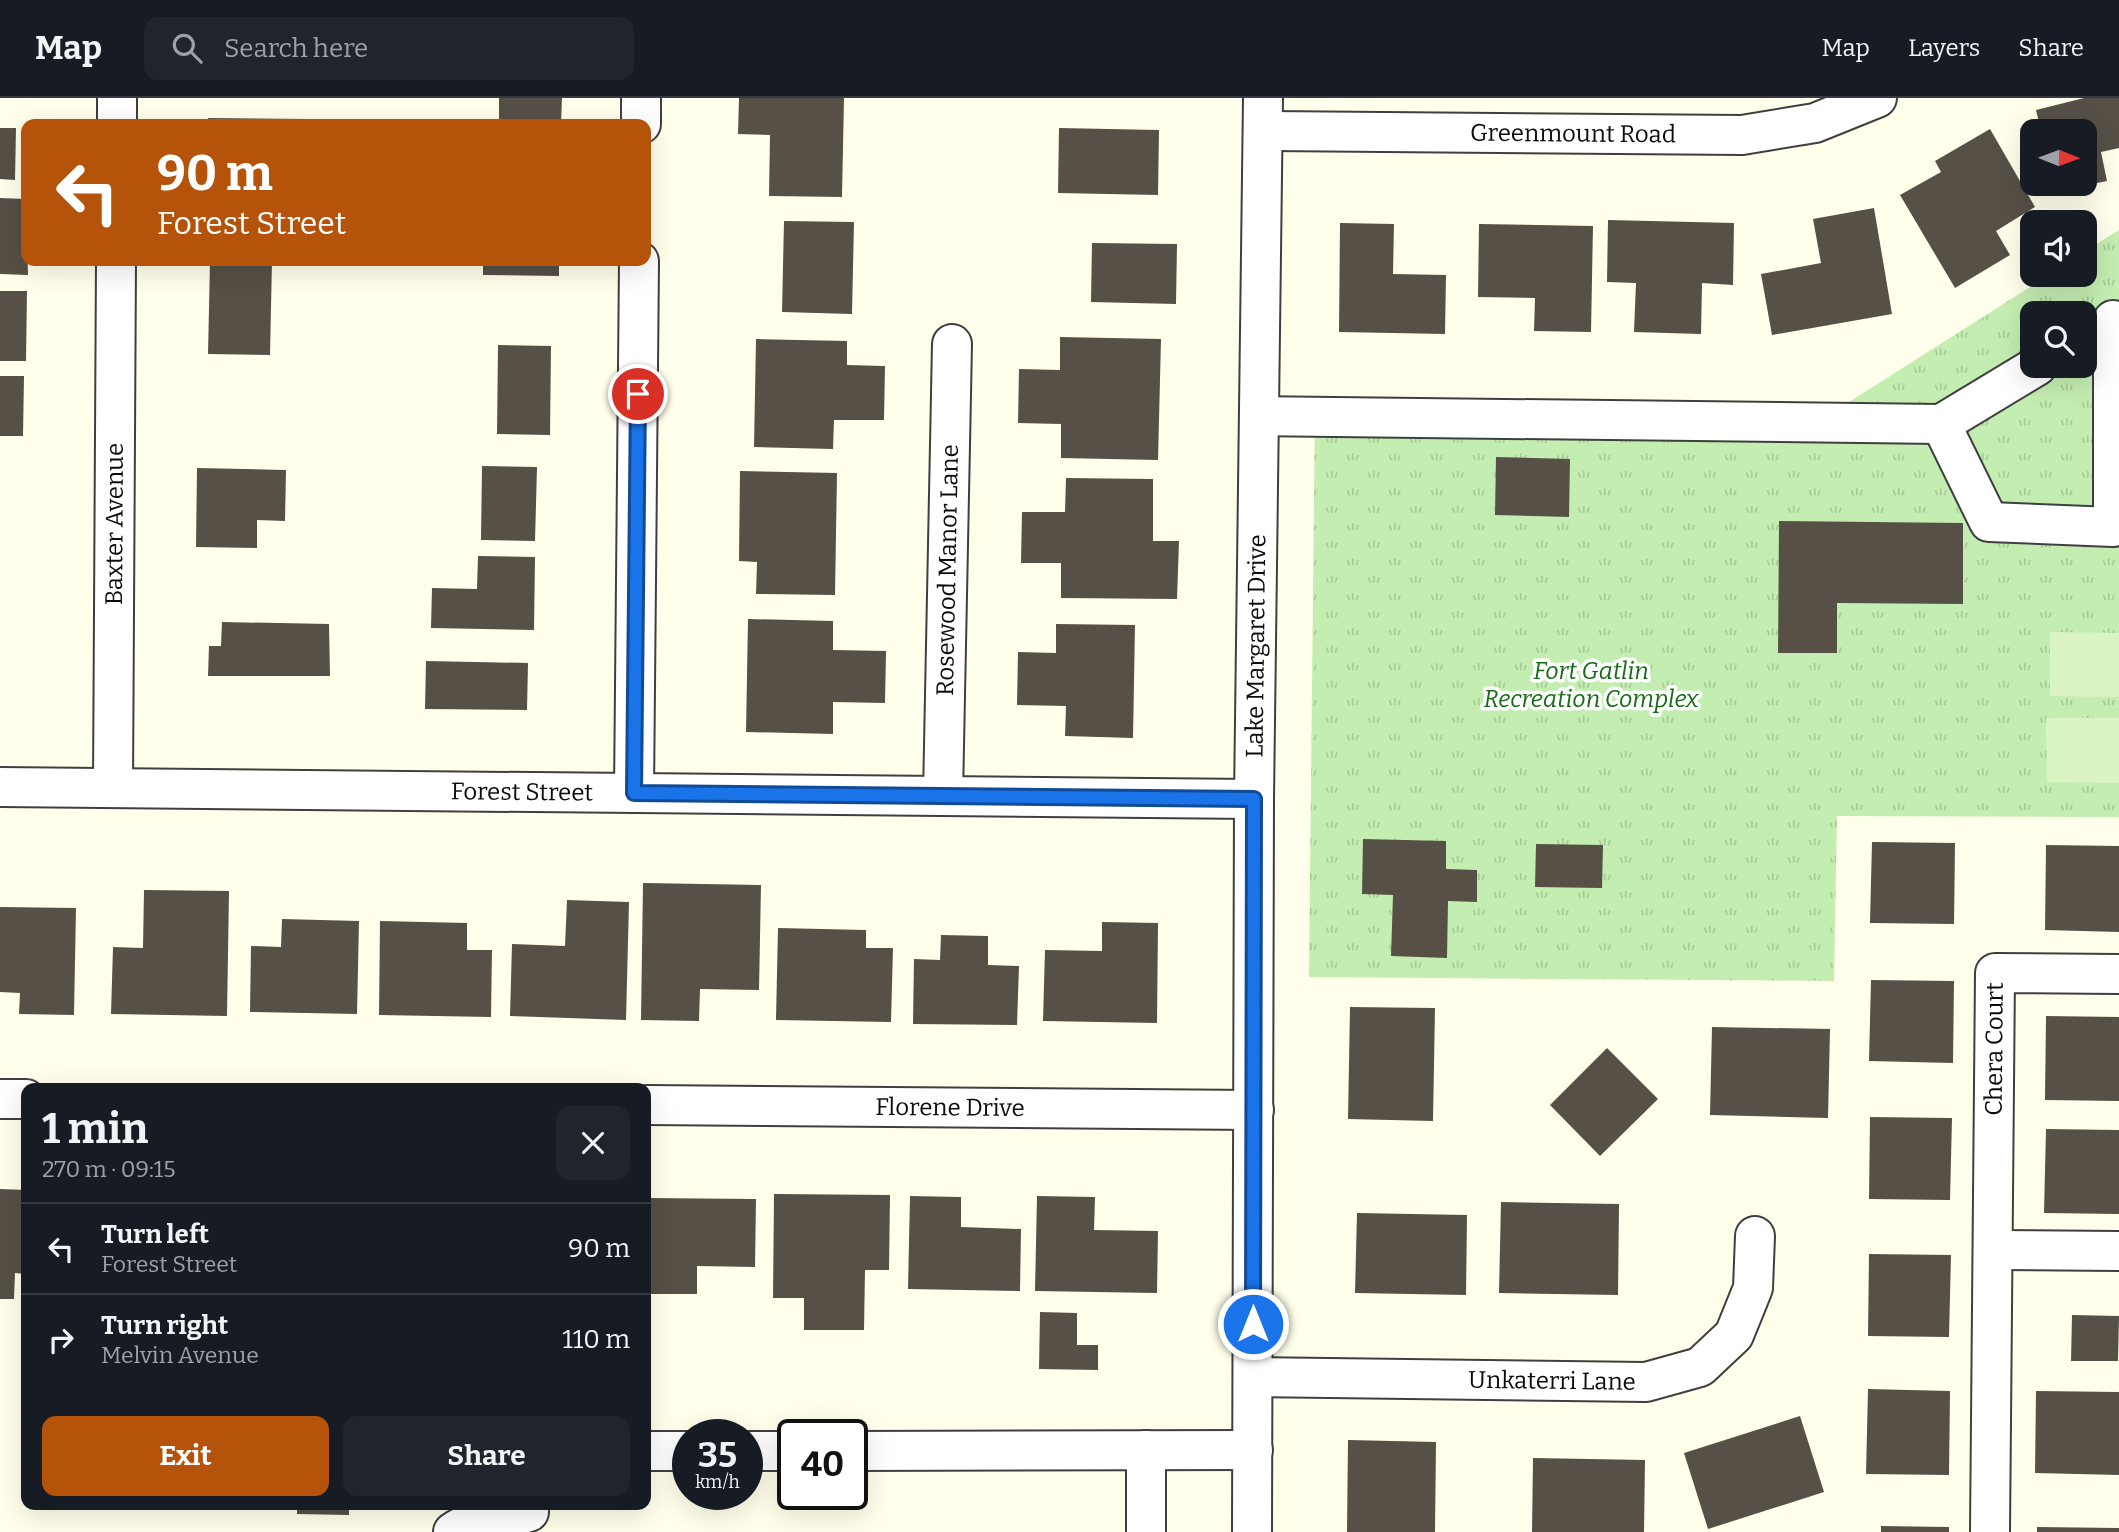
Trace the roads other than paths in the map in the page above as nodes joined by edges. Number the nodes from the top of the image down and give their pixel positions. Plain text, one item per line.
1 (117, 98) edge
2 (641, 98) edge
3 (1877, 98) edge
4 (1263, 115) edge
5 (117, 119) edge
6 (641, 119) edge
7 (116, 266) edge
8 (639, 266) edge
9 (2105, 324) edge
10 (951, 344) dead end
11 (2020, 376) edge
12 (1259, 416) junction
13 (1941, 424) junction
14 (113, 786) junction
15 (0, 787) edge
16 (634, 793) junction
17 (943, 796) junction
18 (1254, 799) junction
19 (2119, 974) edge
20 (0, 1099) edge
21 (21, 1099) edge
22 (651, 1105) edge
23 (1254, 1110) junction
24 (1755, 1236) dead end
25 (1993, 1250) junction
26 (2119, 1251) edge
27 (1253, 1377) junction
28 (1146, 1450) junction
29 (1253, 1450) junction
30 (651, 1451) edge
31 (672, 1451) edge
32 (868, 1451) edge
33 (529, 1510) edge
34 (453, 1532) edge
35 (1146, 1532) edge
36 (1252, 1532) edge
37 (1990, 1532) edge

1 - 5 street
2 - 6 street
3 - 4 street, Greenmount Road
4 - 12 street, Lake Margaret Drive
7 - 14 street, Baxter Avenue
8 - 16 street
9 - 13 street
10 - 17 street, Rosewood Manor Lane
11 - 13 street
12 - 13 street
12 - 18 street, Lake Margaret Drive
14 - 15 street, Forest Street
14 - 16 street, Forest Street
16 - 17 street, Forest Street
17 - 18 street, Forest Street
18 - 23 street, Lake Margaret Drive
19 - 25 street, Chera Court
20 - 21 street
22 - 23 street, Florene Drive
23 - 27 street, Lake Margaret Drive
24 - 27 street, Unkaterri Lane
25 - 26 street
25 - 37 street, Chera Court
27 - 29 street, Lake Margaret Drive
28 - 29 street
28 - 32 street
28 - 35 street
29 - 36 street, Lake Margaret Drive
30 - 31 street
33 - 34 street

